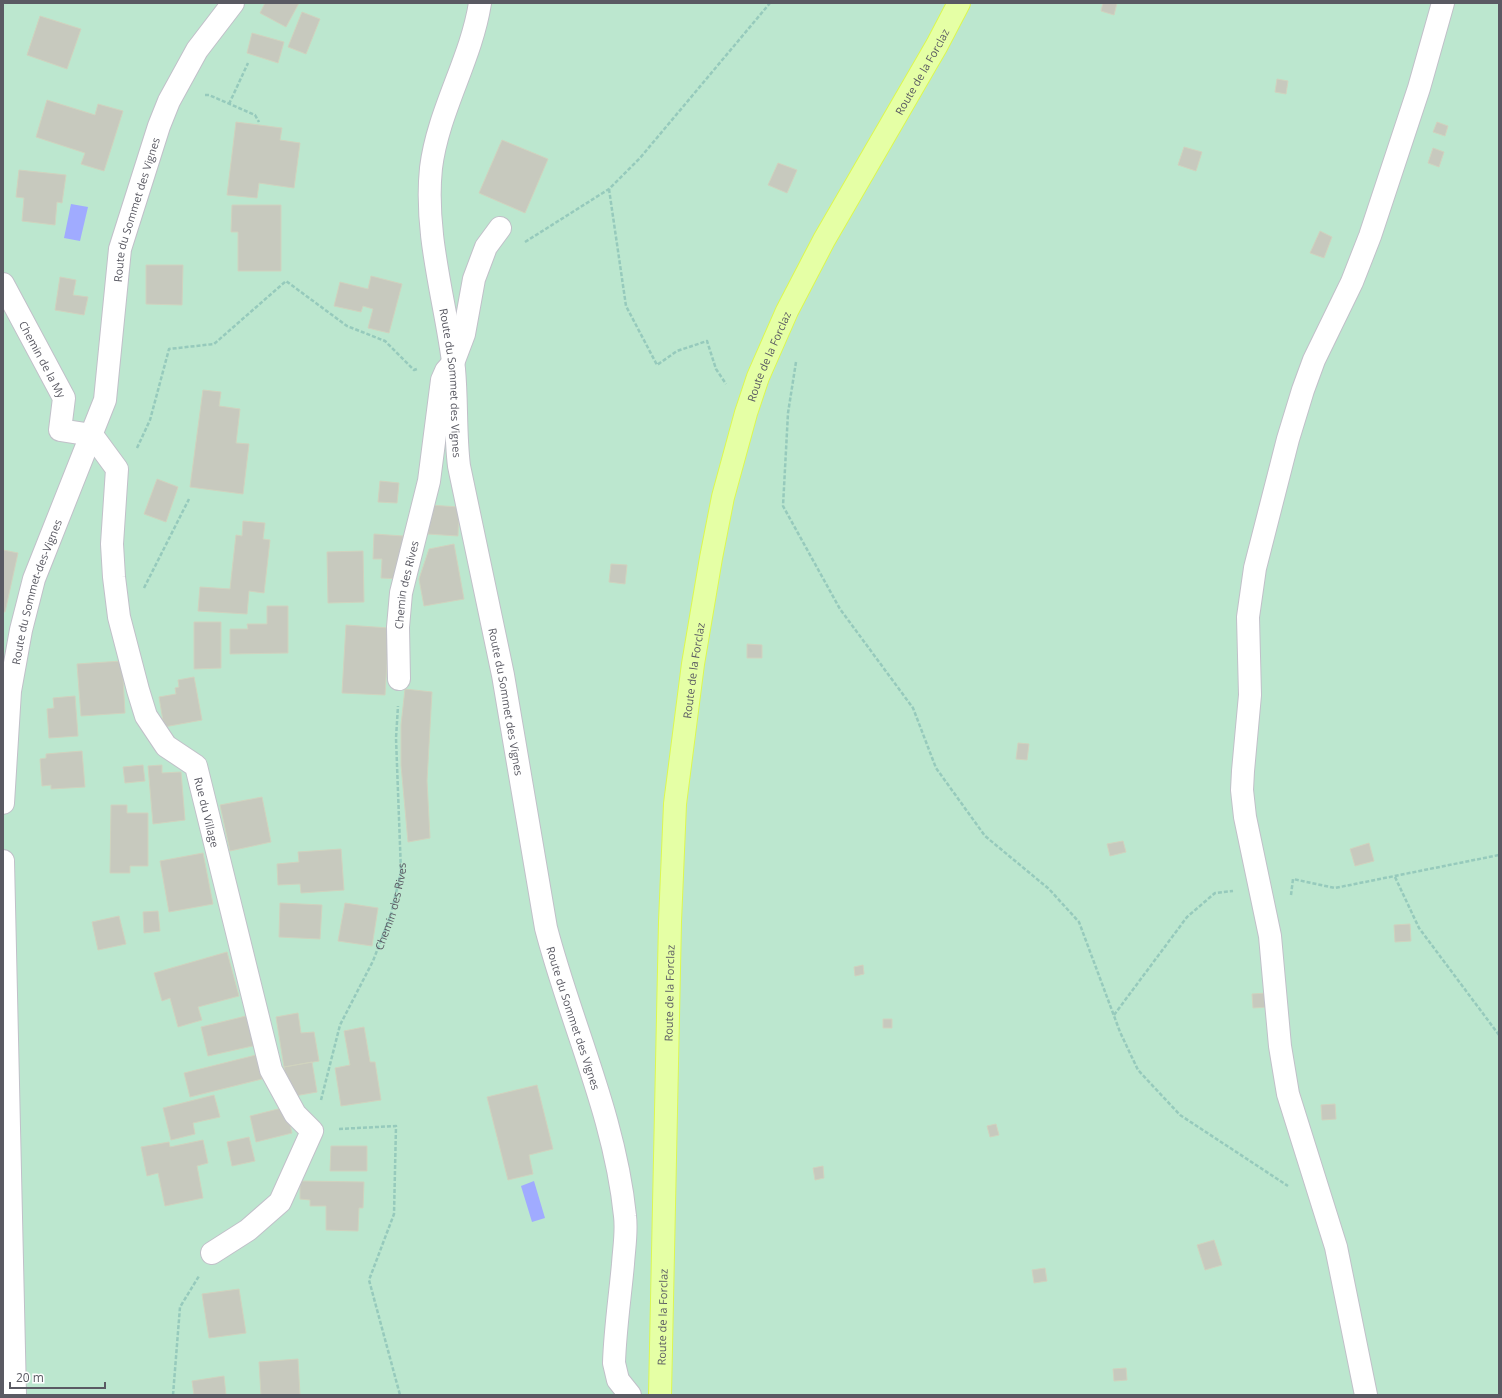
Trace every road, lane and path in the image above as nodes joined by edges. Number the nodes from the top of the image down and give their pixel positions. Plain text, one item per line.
1 (233, 3) edge
2 (480, 3) edge
3 (770, 3) edge
4 (959, 3) edge
5 (1443, 3) edge
6 (248, 63) dead end
7 (201, 95) dead end
8 (229, 104) junction
9 (259, 122) dead end
10 (609, 189) junction
11 (500, 228) dead end
12 (519, 246) dead end
13 (3, 284) edge
14 (774, 340) junction
15 (453, 363) junction
16 (728, 388) dead end
17 (92, 435) junction
18 (135, 453) dead end
19 (189, 499) dead end
20 (143, 590) dead end
21 (399, 679) joint
22 (3, 803) edge
23 (1499, 855) edge
24 (3, 860) edge
25 (1395, 877) junction
26 (1261, 889) junction
27 (1270, 936) junction
28 (1114, 1015) junction
29 (1499, 1035) edge
30 (312, 1131) junction
31 (1324, 1205) junction
32 (212, 1254) joint
33 (15, 1395) edge
34 (173, 1395) edge
35 (400, 1395) edge
36 (630, 1395) edge
37 (660, 1395) edge
38 (1366, 1395) edge

1 - 17 street, Route du Sommet des Vignes
2 - 15 street, Route du Sommet des Vignes
3 - 10 path
4 - 14 main road, Route de la Forclaz
5 - 26 street
6 - 8 path
7 - 8 path
8 - 9 path
10 - 12 path
10 - 16 path
11 - 15 street
13 - 17 street, Chemin de la My
14 - 28 path
14 - 37 main road, Route de la Forclaz
15 - 18 path
15 - 21 street, Chemin des Rives
15 - 36 street, Route du Sommet des Vignes
17 - 22 street, Route du Sommet-des-Vignes
17 - 30 street, Rue du Village
19 - 20 path
21 - 30 path, Chemin des Rives
23 - 25 path
24 - 33 street
25 - 27 path
25 - 29 path
26 - 27 street
26 - 28 path
27 - 31 street
28 - 31 path
30 - 32 street
30 - 35 path
31 - 38 street
32 - 34 path

